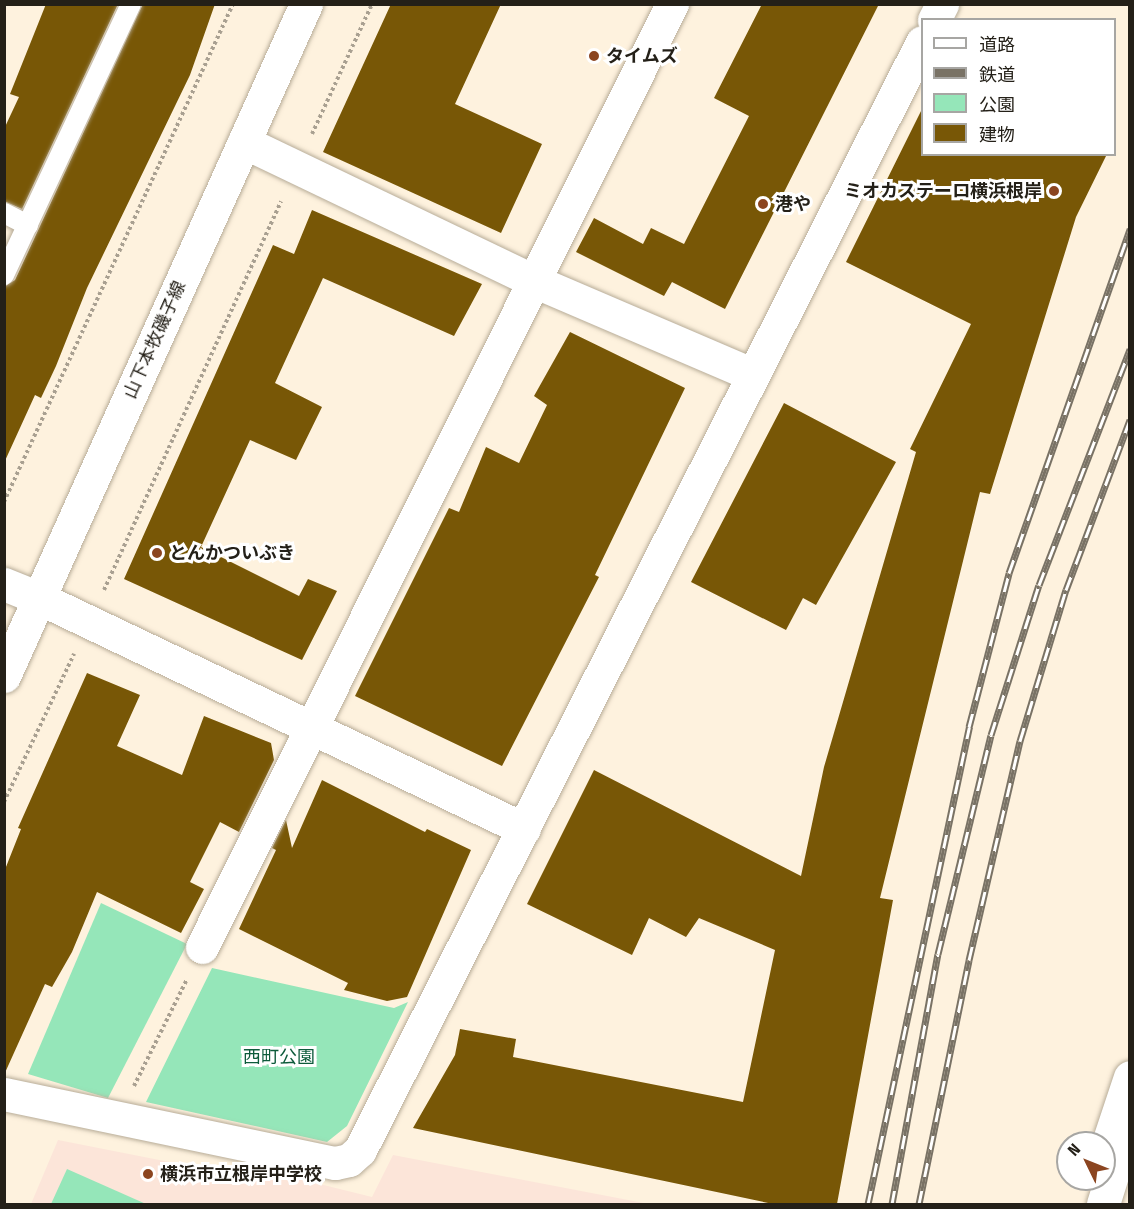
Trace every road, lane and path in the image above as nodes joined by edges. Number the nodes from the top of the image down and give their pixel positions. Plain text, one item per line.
1 (131, 4) edge
2 (233, 4) edge
3 (306, 4) edge
4 (372, 4) edge
5 (672, 4) edge
6 (942, 4) edge
7 (935, 18) edge
8 (921, 44) edge
9 (244, 142) junction
10 (297, 167) junction
11 (4, 213) edge
12 (28, 225) junction
13 (4, 275) edge
14 (534, 280) junction
15 (753, 375) junction
16 (4, 502) edge
17 (4, 584) edge
18 (39, 598) junction
19 (91, 620) junction
20 (4, 676) edge
21 (310, 727) junction
22 (4, 802) edge
23 (524, 829) junction
24 (202, 947) joint
25 (1130, 1077) edge
26 (4, 1094) edge
27 (1130, 1118) edge
28 (118, 1119) junction
29 (1113, 1131) edge
30 (1102, 1204) edge

1 - 12 lane
2 - 16 path
3 - 9 main road, 山下本牧磯子線
4 - 10 path
5 - 14 main road
6 - 7 main road
8 - 15 main road
9 - 10 main road
9 - 18 main road, 山下本牧磯子線
10 - 14 main road
10 - 19 path
11 - 12 lane
12 - 13 lane
14 - 15 main road
14 - 21 main road
15 - 23 main road
17 - 18 main road
18 - 19 main road
18 - 20 main road, 山下本牧磯子線
19 - 21 main road
19 - 22 path
21 - 23 main road
21 - 24 main road
23 - 28 main road
24 - 28 path
25 - 29 main road
26 - 28 main road
27 - 30 main road

